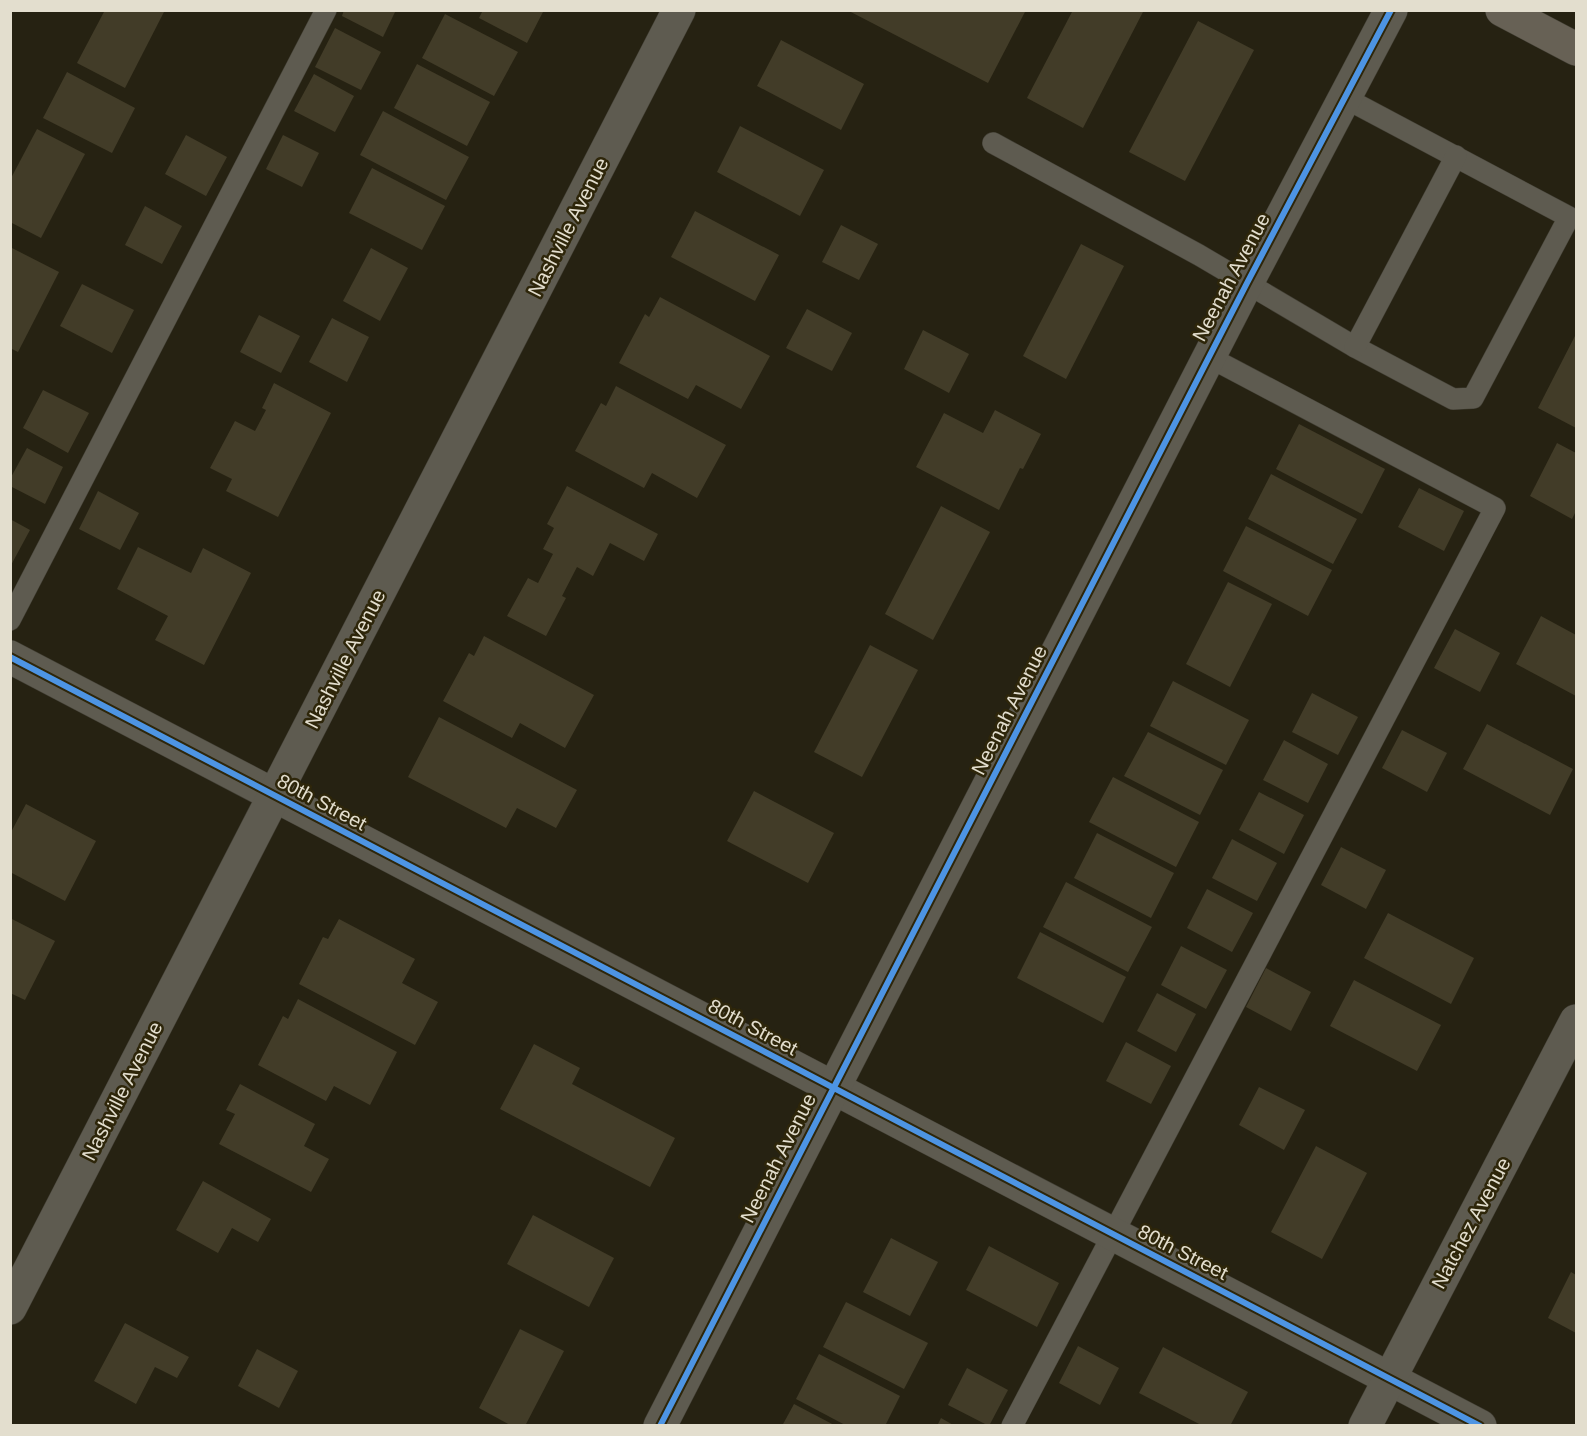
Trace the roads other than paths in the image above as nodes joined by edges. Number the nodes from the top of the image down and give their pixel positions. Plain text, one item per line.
1 (326, 10) edge
2 (679, 10) edge
3 (1391, 10) edge
4 (1502, 10) edge
5 (1576, 49) edge
6 (1345, 98) junction
7 (993, 143) dead end
8 (1456, 156) junction
9 (1573, 219) edge
10 (1247, 283) junction
11 (1355, 347) junction
12 (1209, 357) junction
13 (10, 620) edge
14 (10, 657) edge
15 (275, 796) junction
16 (1576, 1021) edge
17 (833, 1088) junction
18 (1112, 1233) junction
19 (10, 1308) edge
20 (1390, 1378) junction
21 (660, 1425) edge
22 (1012, 1425) edge
23 (1365, 1425) edge
24 (1480, 1425) edge

1 - 13 lane
2 - 15 street, Nashville Avenue
3 - 6 street, Neenah Avenue
4 - 5 main road
6 - 8 lane
6 - 10 street, Neenah Avenue
7 - 10 lane
8 - 9 lane
8 - 11 lane
9 - 11 lane
10 - 11 lane
10 - 12 street, Neenah Avenue
12 - 17 street, Neenah Avenue
12 - 18 lane
14 - 15 street, 80th Street
15 - 17 street, 80th Street
15 - 19 street, Nashville Avenue
16 - 20 street, Natchez Avenue
17 - 18 street, 80th Street
17 - 21 street, Neenah Avenue
18 - 20 street, 80th Street
18 - 22 lane
20 - 23 street, Natchez Avenue
20 - 24 street, 80th Street

